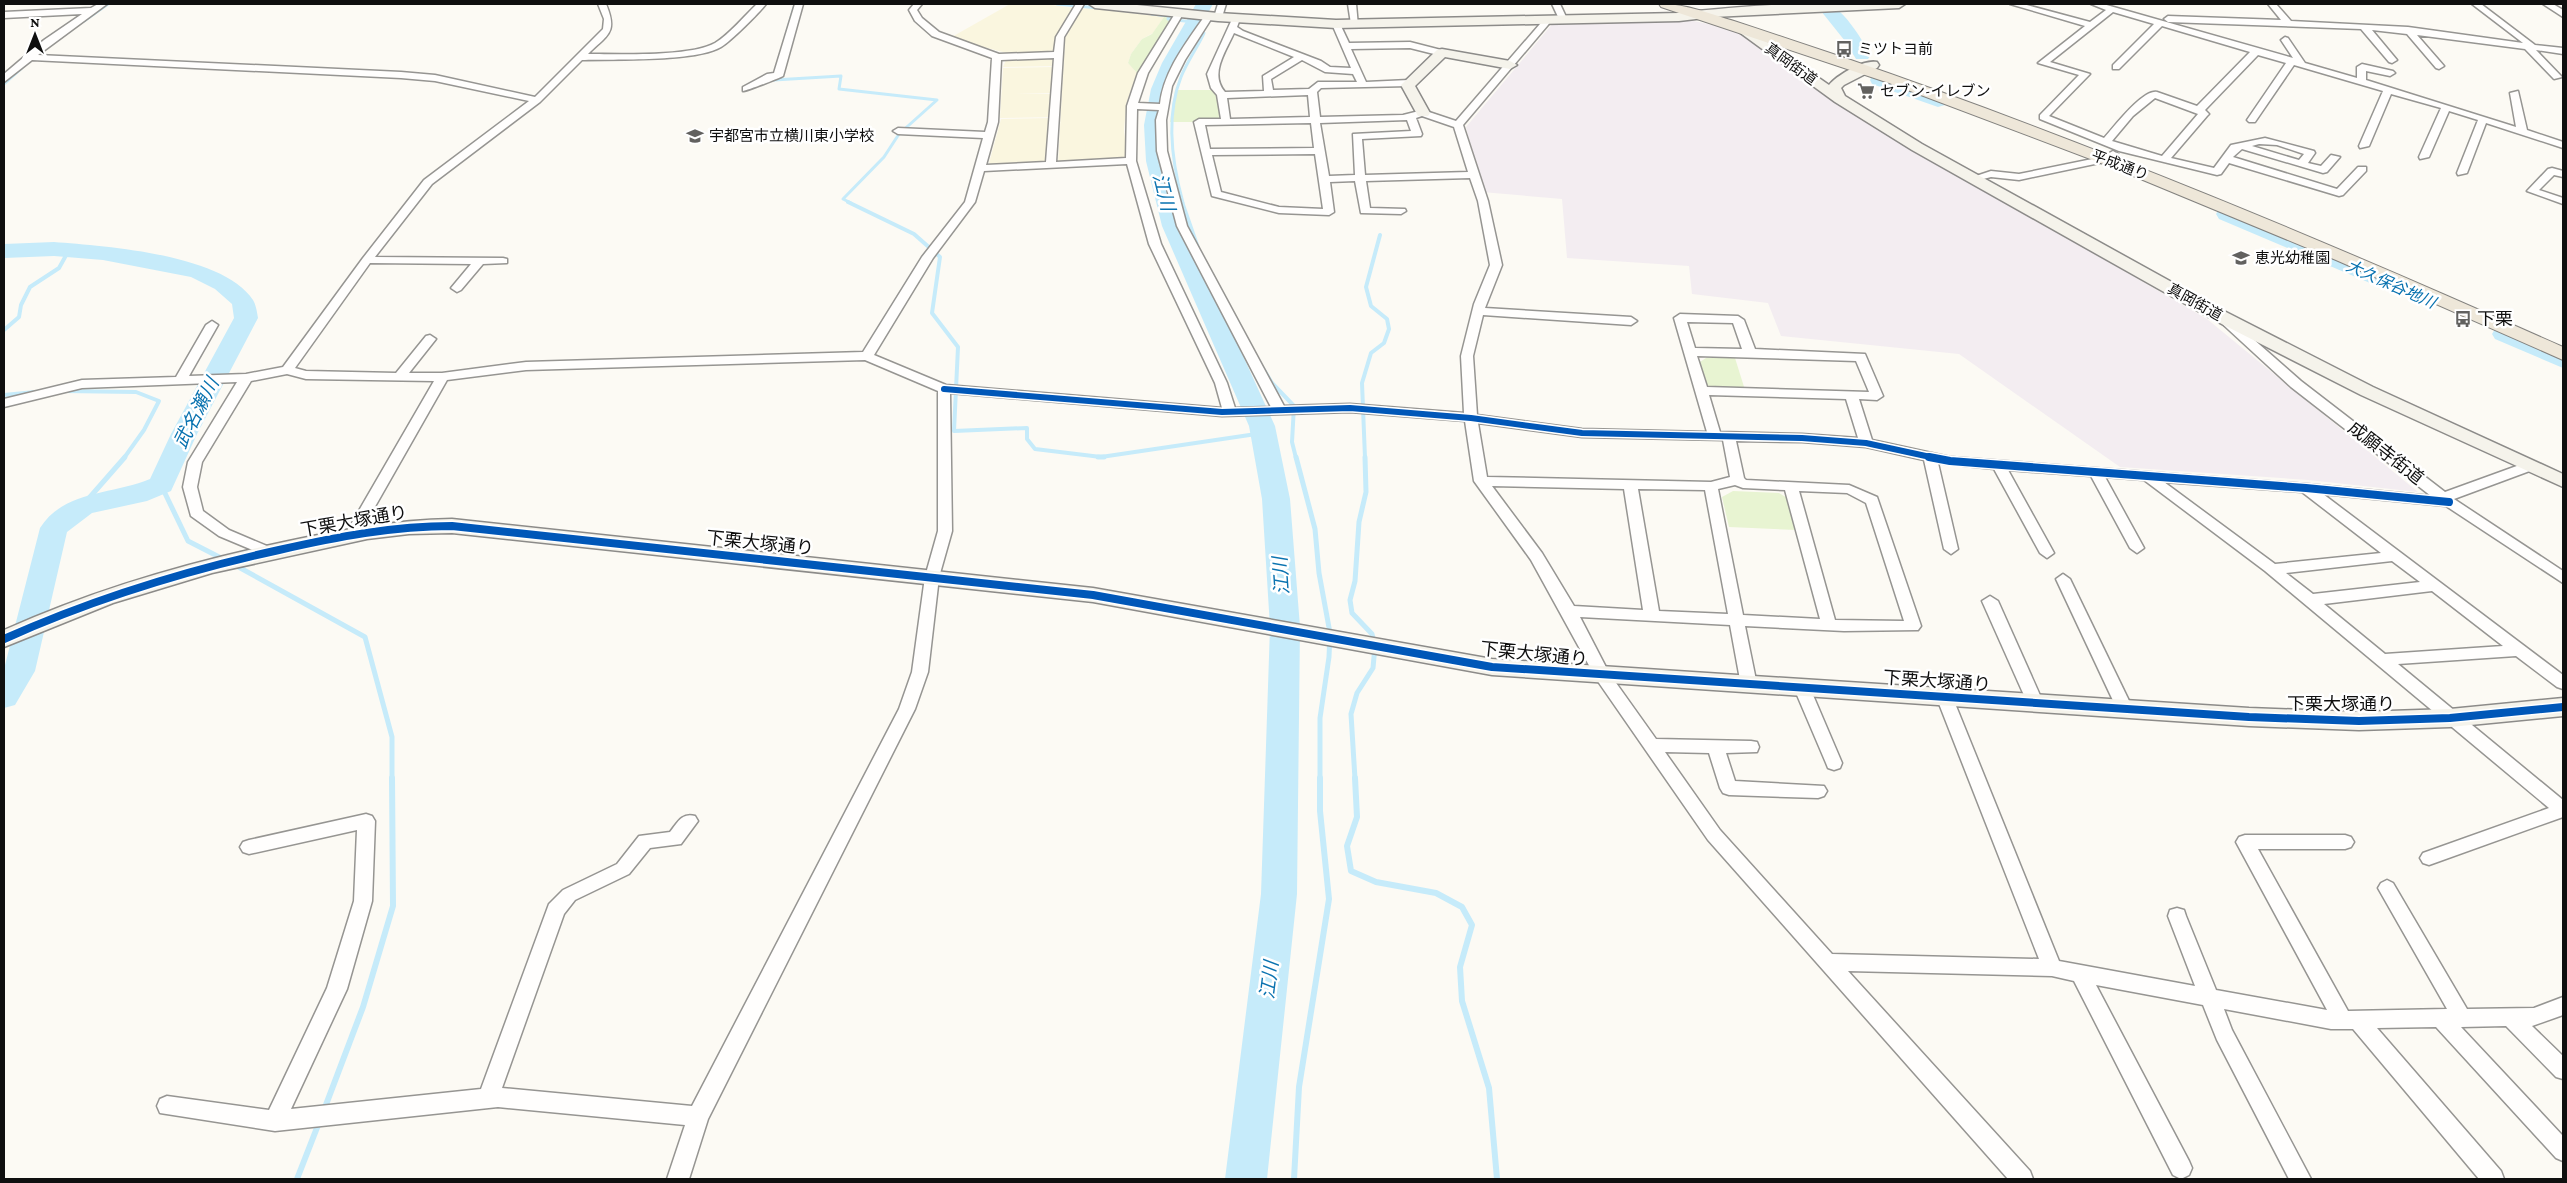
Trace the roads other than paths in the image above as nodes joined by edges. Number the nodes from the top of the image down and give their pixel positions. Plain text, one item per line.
1 (103, 4) edge
2 (602, 4) edge
3 (762, 4) edge
4 (799, 4) edge
5 (918, 4) edge
6 (1080, 4) edge
7 (1095, 4) edge
8 (1222, 4) edge
9 (1352, 4) edge
10 (1556, 4) edge
11 (1666, 4) edge
12 (1684, 4) edge
13 (1899, 4) edge
14 (2014, 4) edge
15 (2094, 4) edge
16 (2272, 4) edge
17 (2476, 4) edge
18 (2547, 4) edge
19 (2112, 9) junction
20 (92, 11) junction
21 (1178, 11) edge
22 (1708, 11) edge
23 (2563, 14) edge
24 (4, 15) edge
25 (1211, 17) junction
26 (2144, 18) junction
27 (1549, 19) junction
28 (1563, 19) junction
29 (1234, 23) junction
30 (2160, 23) junction
31 (1336, 24) junction
32 (1356, 24) junction
33 (2289, 24) junction
34 (2090, 25) junction
35 (2364, 26) junction
36 (1743, 29) junction
37 (2408, 30) junction
38 (2285, 40) dead end
39 (1346, 46) junction
40 (2530, 46) junction
41 (2257, 51) junction
42 (2563, 51) edge
43 (1442, 53) junction
44 (1057, 55) junction
45 (29, 57) junction
46 (582, 57) junction
47 (997, 57) junction
48 (1300, 57) junction
49 (2392, 60) dead end
50 (2292, 62) junction
51 (1510, 65) junction
52 (2302, 65) junction
53 (2116, 66) dead end
54 (2440, 66) dead end
55 (1868, 68) junction
56 (1357, 71) junction
57 (2390, 73) dead end
58 (2557, 77) dead end
59 (4, 79) edge
60 (2360, 82) junction
61 (1409, 83) junction
62 (1363, 85) junction
63 (746, 89) dead end
64 (2388, 90) junction
65 (1312, 92) junction
66 (2515, 93) dead end
67 (1269, 94) junction
68 (1222, 95) junction
69 (1840, 99) junction
70 (538, 100) junction
71 (1132, 106) junction
72 (1166, 107) junction
73 (2446, 107) junction
74 (2199, 110) junction
75 (1416, 115) junction
76 (2484, 119) junction
77 (1315, 120) junction
78 (2252, 120) dead end
79 (1226, 122) junction
80 (1458, 125) junction
81 (898, 131) dead end
82 (2522, 132) junction
83 (990, 135) junction
84 (2563, 145) edge
85 (2364, 146) dead end
86 (1320, 151) junction
87 (2112, 151) junction
88 (1206, 152) junction
89 (2335, 157) dead end
90 (2424, 157) dead end
91 (2227, 159) junction
92 (2164, 160) junction
93 (1131, 161) junction
94 (1051, 165) junction
95 (980, 168) junction
96 (2362, 169) dead end
97 (2462, 173) dead end
98 (2563, 174) edge
99 (1474, 175) junction
100 (1360, 178) junction
101 (1324, 179) junction
102 (1972, 179) junction
103 (2563, 201) edge
104 (1401, 211) dead end
105 (367, 260) junction
106 (480, 261) junction
107 (502, 261) dead end
108 (457, 288) dead end
109 (1478, 311) junction
110 (2218, 315) junction
111 (1631, 321) dead end
112 (212, 325) dead end
113 (430, 339) dead end
114 (2563, 343) edge
115 (1690, 352) junction
116 (1750, 353) junction
117 (2563, 354) edge
118 (868, 356) junction
119 (288, 370) junction
120 (400, 376) junction
121 (442, 377) junction
122 (240, 378) junction
123 (185, 379) junction
124 (944, 389) junction
125 (1702, 391) junction
126 (1851, 395) junction
127 (4, 403) edge
128 (1278, 411) junction
129 (1230, 412) junction
130 (1471, 418) junction
131 (1722, 437) junction
132 (1866, 443) junction
133 (1930, 458) junction
134 (1999, 465) junction
135 (2530, 466) junction
136 (2096, 473) junction
137 (2149, 477) junction
138 (1737, 480) junction
139 (2563, 481) edge
140 (1481, 482) junction
141 (1630, 484) junction
142 (1711, 486) junction
143 (1791, 486) junction
144 (2306, 488) junction
145 (2446, 500) junction
146 (353, 534) junction
147 (2138, 548) dead end
148 (1951, 549) dead end
149 (265, 553) junction
150 (2047, 553) dead end
151 (2395, 556) junction
152 (2272, 570) junction
153 (932, 577) junction
154 (2563, 578) edge
155 (2063, 579) dead end
156 (2435, 586) junction
157 (2309, 600) junction
158 (1990, 601) dead end
159 (1569, 610) junction
160 (1652, 615) junction
161 (1736, 620) junction
162 (1829, 625) junction
163 (6, 638) edge
164 (2519, 650) junction
165 (2381, 660) junction
166 (1603, 676) junction
167 (2563, 683) edge
168 (1749, 685) junction
169 (1802, 688) junction
170 (1944, 696) junction
171 (2035, 702) junction
172 (2563, 707) edge
173 (2125, 709) junction
174 (2450, 718) junction
175 (1651, 745) junction
176 (1715, 746) junction
177 (1751, 747) dead end
178 (1834, 763) dead end
179 (1818, 791) dead end
180 (2563, 810) edge
181 (689, 821) dead end
182 (2345, 842) dead end
183 (249, 847) dead end
184 (2429, 858) dead end
185 (2387, 888) dead end
186 (2177, 916) dead end
187 (1830, 962) junction
188 (2052, 968) junction
189 (2080, 973) junction
190 (2210, 997) junction
191 (2563, 1006) edge
192 (2510, 1017) junction
193 (2440, 1018) junction
194 (2462, 1018) junction
195 (2350, 1020) junction
196 (2563, 1070) edge
197 (488, 1098) junction
198 (166, 1106) dead end
199 (698, 1116) junction
200 (275, 1120) junction
201 (2563, 1151) edge
202 (2181, 1168) dead end
203 (678, 1179) edge
204 (2022, 1179) edge
205 (2300, 1179) edge
206 (2493, 1179) edge

1 - 20 street
2 - 46 street
3 - 46 street
4 - 63 street
5 - 47 street
6 - 44 street
7 - 21 street
8 - 25 street
9 - 32 street
10 - 28 street
11 - 22 main road, 平成通り
12 - 22 main road, 平成通り
13 - 22 street
14 - 34 street
15 - 19 street
16 - 33 street
17 - 40 street
18 - 23 street
19 - 26 street
19 - 34 street
20 - 24 street
20 - 45 street
21 - 25 street
21 - 71 street
22 - 28 street
22 - 36 main road, 平成通り
22 - 55 main road, 平成通り
25 - 29 street
25 - 72 street
26 - 30 street
26 - 33 street
27 - 28 street
27 - 32 street
27 - 51 street
29 - 31 street
29 - 48 street
29 - 68 street
30 - 41 street
30 - 53 street
31 - 32 street
31 - 39 street
33 - 35 street
34 - 87 street
35 - 37 street
35 - 49 street
36 - 55 main road, 平成通り
36 - 69 street, 真岡街道
37 - 40 street
37 - 54 street
38 - 52 street
39 - 43 street
39 - 56 street
40 - 42 street
40 - 58 street
41 - 50 street
41 - 74 street
43 - 51 street
43 - 61 street
44 - 47 street
44 - 94 street
45 - 59 street
45 - 70 street
46 - 70 street
47 - 83 street
48 - 56 street
48 - 67 street
50 - 52 street
50 - 78 street
51 - 80 street
52 - 60 street
55 - 69 street, 真岡街道
55 - 87 main road, 平成通り
56 - 62 street
57 - 60 street
60 - 64 street
61 - 62 street
61 - 75 street
62 - 65 street
64 - 73 street
64 - 85 street
65 - 67 street
65 - 77 street
66 - 82 street
67 - 68 street
68 - 79 street
69 - 102 street, 真岡街道
70 - 105 street
71 - 72 street
71 - 93 street
72 - 128 street
73 - 76 street
73 - 90 street
74 - 87 street
74 - 92 street
75 - 77 street
75 - 80 street
75 - 100 street
76 - 82 street
76 - 97 street
77 - 79 street
77 - 86 street
79 - 88 street
80 - 99 street
81 - 83 street
82 - 84 street
83 - 95 street
86 - 88 street
86 - 101 street
87 - 92 street
87 - 102 street
87 - 114 main road, 平成通り
87 - 117 main road, 平成通り
88 - 101 street
89 - 91 street
91 - 92 street
91 - 96 street
93 - 94 street
93 - 129 street
94 - 95 street
95 - 118 street
98 - 103 street
99 - 100 street
99 - 109 street
100 - 101 street
100 - 104 street
102 - 110 street, 真岡街道
105 - 106 street
105 - 119 street
106 - 107 street
106 - 108 street
109 - 111 street
109 - 130 street
110 - 135 street, 真岡街道
110 - 145 street, 成願寺街道
112 - 123 street
113 - 120 street
115 - 116 street
115 - 116 street
115 - 125 street
116 - 126 street
118 - 121 street
118 - 124 street
119 - 120 street
119 - 122 street
120 - 121 street
121 - 146 street
122 - 123 street
122 - 149 street
123 - 127 street
124 - 129 street
124 - 153 street
125 - 126 street
125 - 131 street
126 - 132 street
128 - 129 street
128 - 130 street
130 - 131 street
130 - 140 street
131 - 132 street
131 - 138 street
132 - 133 street
133 - 134 street
133 - 148 street
134 - 136 street
134 - 150 street
135 - 139 street, 真岡街道
135 - 145 street
136 - 137 street
136 - 147 street
137 - 144 street
137 - 152 street
138 - 142 street
138 - 143 street
140 - 141 street
140 - 159 street
141 - 142 street
141 - 160 street
142 - 161 street
143 - 162 street
143 - 162 street
144 - 145 street
144 - 151 street
145 - 154 street, 成願寺街道
146 - 149 street, 下栗大塚通り
146 - 153 street, 下栗大塚通り
149 - 163 street, 下栗大塚通り
151 - 152 street
151 - 156 street
152 - 157 street
153 - 166 street, 下栗大塚通り
153 - 199 street
155 - 173 street
156 - 157 street
156 - 164 street
157 - 165 street
158 - 171 street
159 - 160 street
159 - 166 street
160 - 161 street
161 - 162 street
161 - 168 street
164 - 165 street
164 - 167 street
165 - 174 street
166 - 168 street, 下栗大塚通り
166 - 175 street
168 - 169 street, 下栗大塚通り
169 - 170 street, 下栗大塚通り
169 - 178 street
170 - 171 street, 下栗大塚通り
170 - 188 street
171 - 173 street, 下栗大塚通り
172 - 174 street, 下栗大塚通り
173 - 174 street, 下栗大塚通り
174 - 180 street
175 - 176 street
175 - 187 street
176 - 177 street
176 - 179 street
180 - 184 street
181 - 197 street
182 - 195 street
183 - 200 street
185 - 194 street
186 - 190 street
187 - 188 street
187 - 204 street
188 - 189 street
189 - 190 street
189 - 202 street
190 - 195 street
190 - 205 street
191 - 192 street
192 - 194 street
192 - 196 street
193 - 194 street
193 - 195 street
193 - 201 street
195 - 206 street
197 - 199 street
197 - 200 street
198 - 200 street
199 - 203 street

